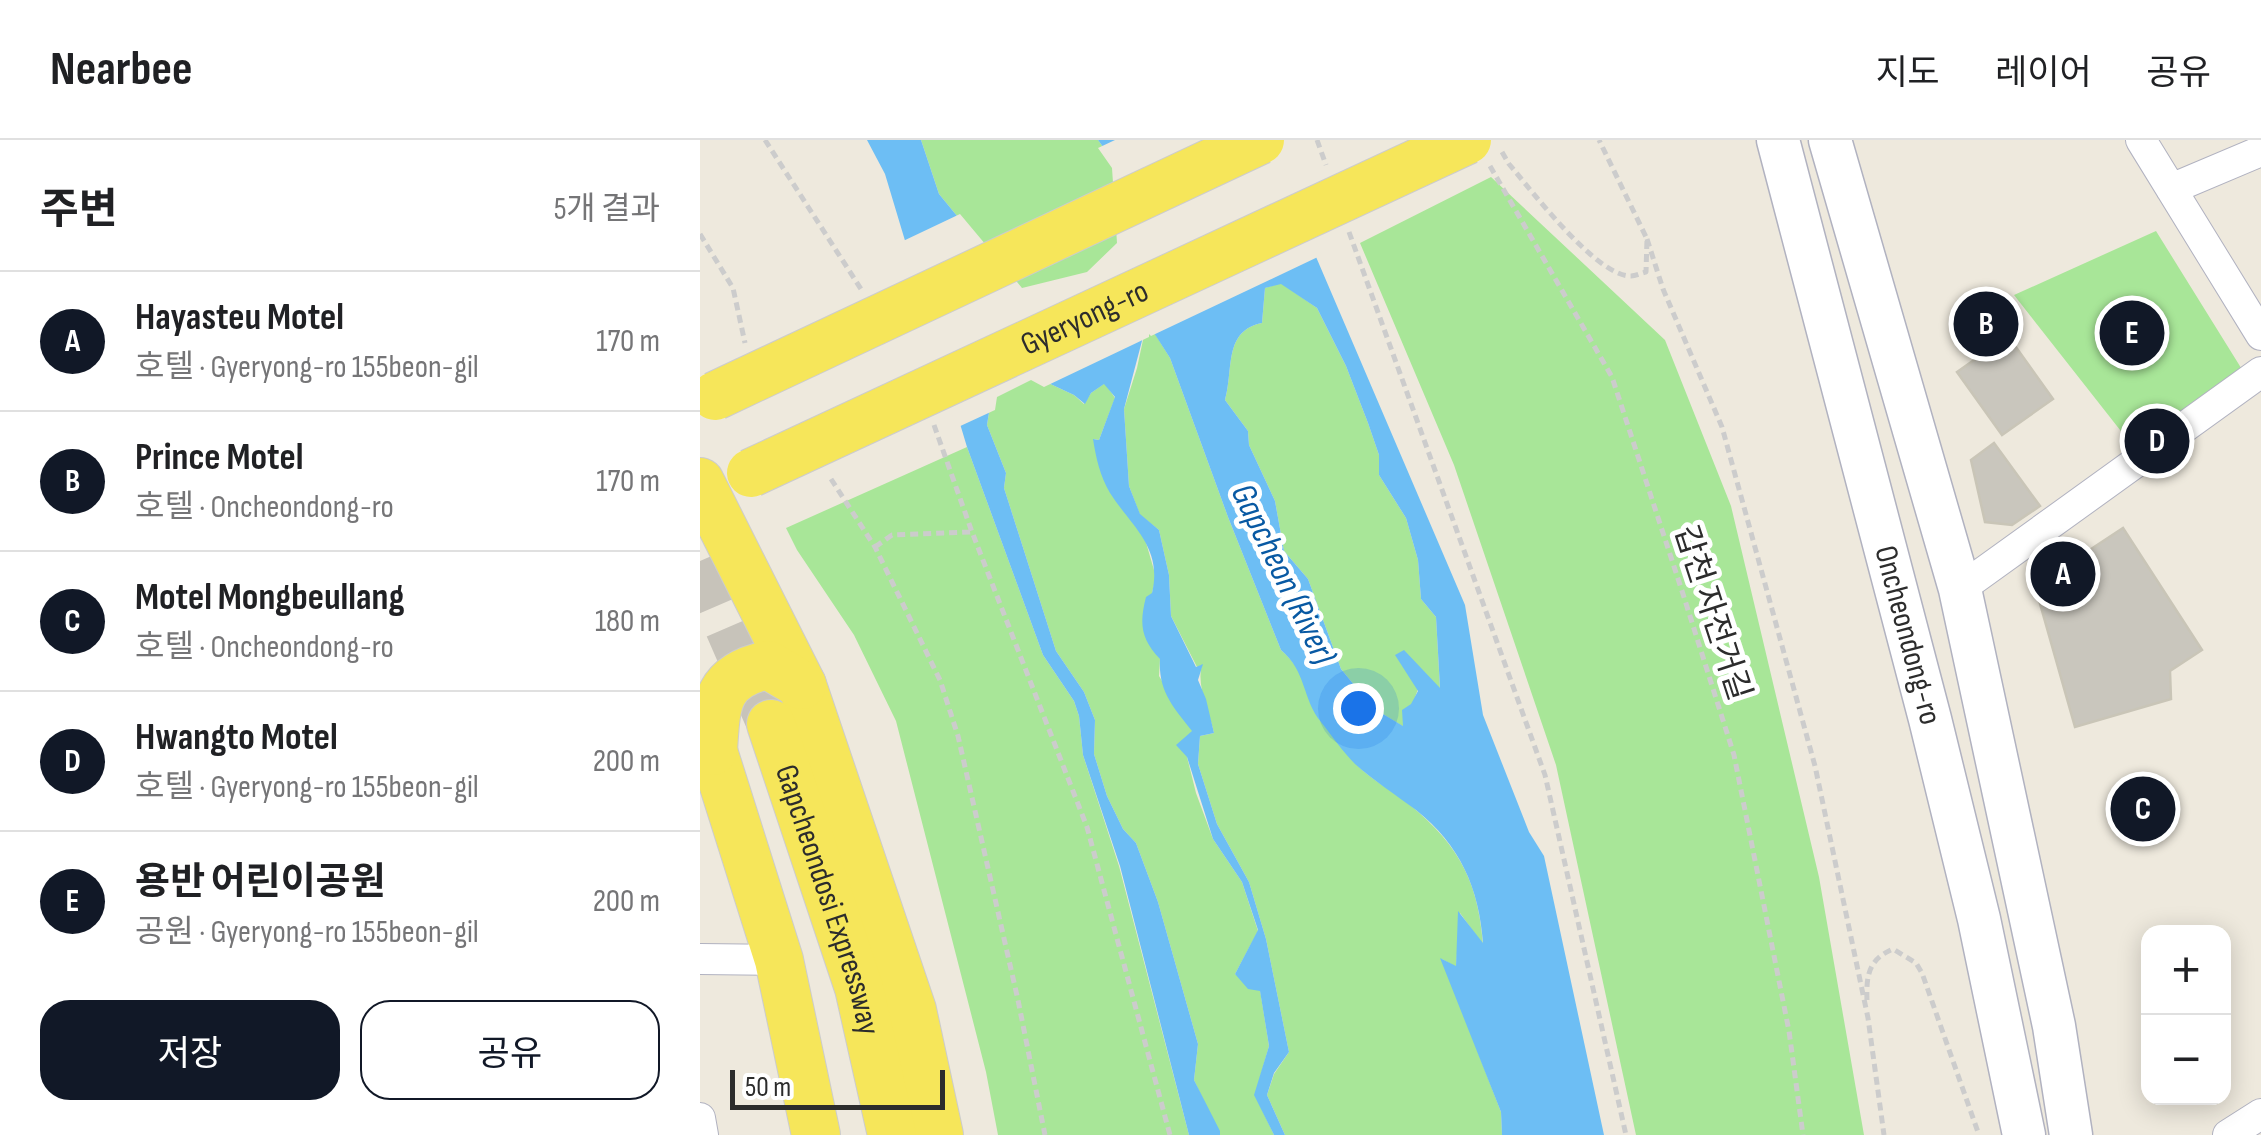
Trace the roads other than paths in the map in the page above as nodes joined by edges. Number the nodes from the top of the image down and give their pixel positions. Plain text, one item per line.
1 (1260, 140) edge
2 (1778, 140) edge
3 (1830, 140) edge
4 (2141, 140) edge
5 (1476, 148) edge
6 (2261, 151) edge
7 (2171, 189) junction
8 (2261, 335) edge
9 (2261, 372) edge
10 (707, 399) edge
11 (702, 491) edge
12 (700, 553) edge
13 (1960, 588) junction
14 (802, 684) junction
15 (733, 733) edge
16 (700, 959) edge
17 (778, 960) junction
18 (2261, 1114) edge
19 (700, 1118) edge
20 (703, 1135) edge
21 (816, 1135) edge
22 (860, 1135) edge
23 (892, 1135) edge
24 (938, 1135) edge
25 (2024, 1135) edge
26 (2071, 1135) edge
27 (2228, 1135) edge

1 - 10 main road, bridge
2 - 25 main road, Oncheondong-ro
3 - 13 main road, Oncheondong-ro
4 - 7 street
5 - 11 main road, Gyeryong-ro, bridge
6 - 7 street
7 - 8 street
9 - 13 street
11 - 14 main road
12 - 14 main road
13 - 26 main road, Oncheondong-ro
14 - 15 main road
14 - 24 main road
15 - 17 main road
15 - 22 main road, Gapcheondosi Expressway
15 - 23 main road, Gapcheondosi Expressway
16 - 17 street
17 - 21 main road
18 - 27 street
19 - 20 street

